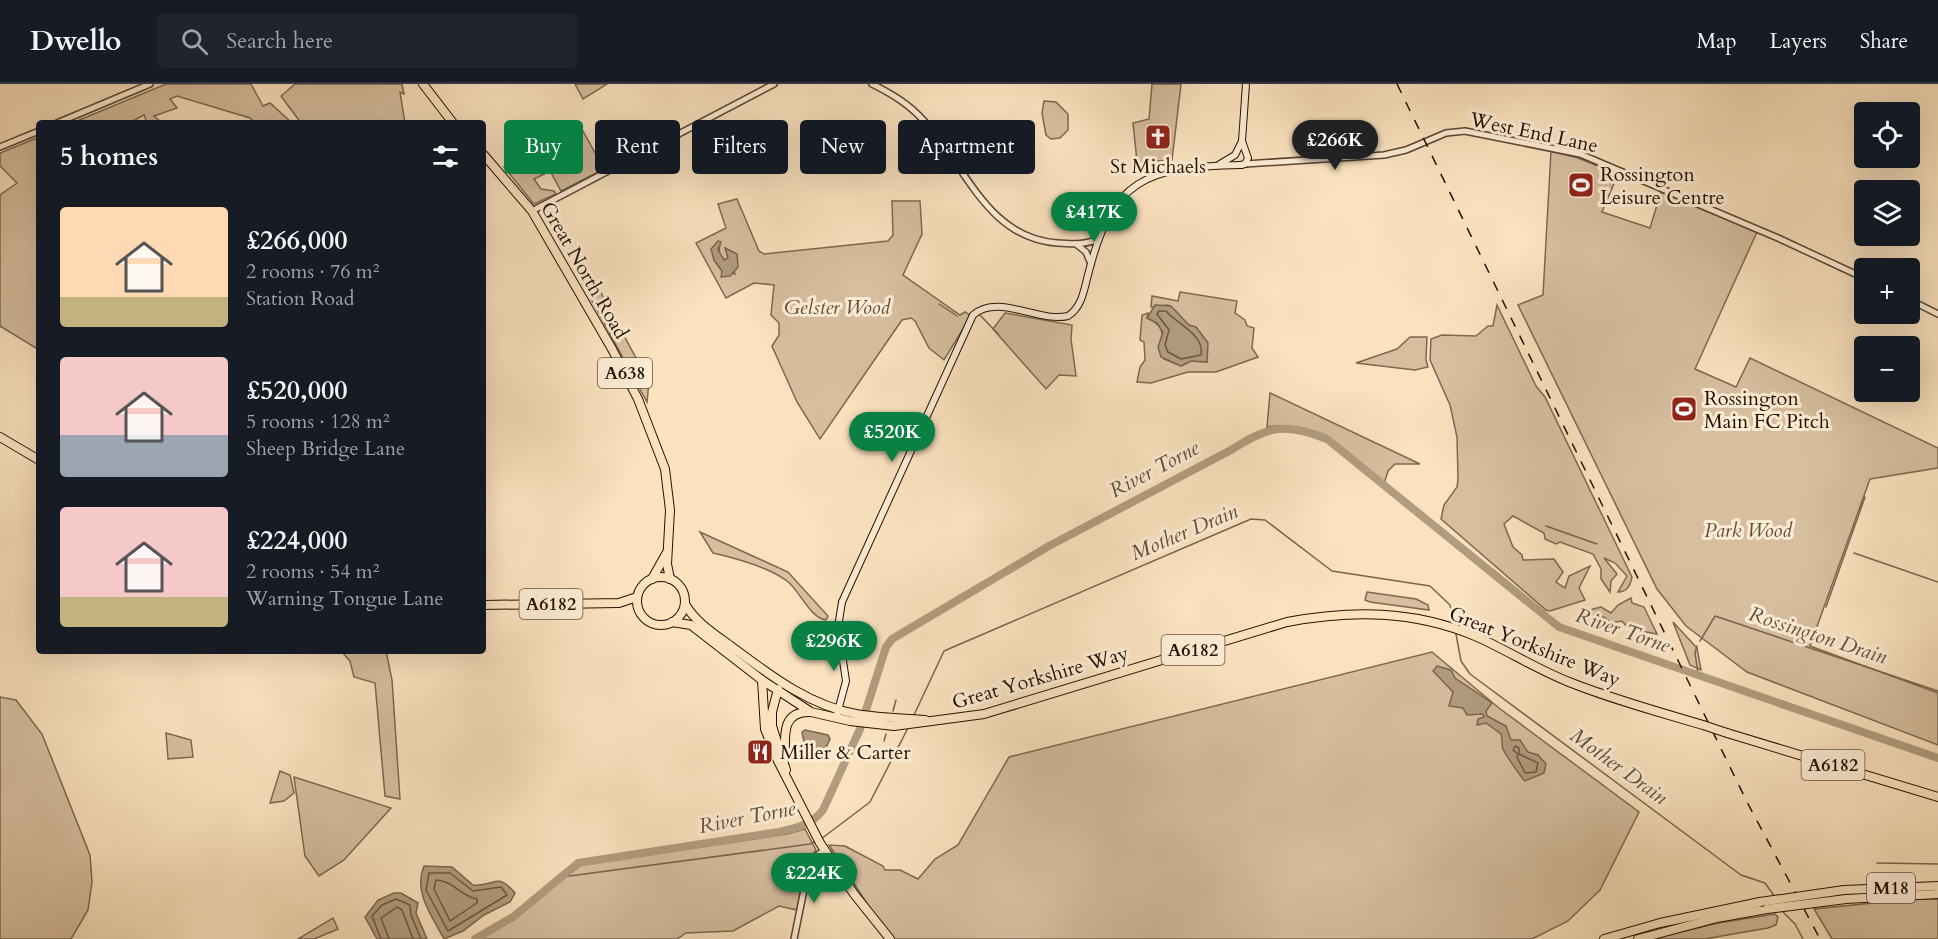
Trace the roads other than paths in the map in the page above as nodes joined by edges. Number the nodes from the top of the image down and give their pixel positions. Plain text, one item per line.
1 (150, 84) edge
2 (423, 84) edge
3 (774, 84) edge
4 (872, 84) edge
5 (1246, 84) edge
6 (64, 120) edge
7 (451, 120) edge
8 (36, 131) edge
9 (1242, 141) junction
10 (0, 147) edge
11 (1246, 153) junction
12 (1235, 154) junction
13 (486, 157) edge
14 (1260, 163) junction
15 (1243, 165) junction
16 (1217, 166) junction
17 (532, 211) junction
18 (1098, 239) junction
19 (1076, 244) junction
20 (1091, 264) junction
21 (1854, 273) edge
22 (1920, 305) edge
23 (1938, 314) edge
24 (0, 437) edge
25 (36, 458) edge
26 (667, 553) junction
27 (652, 579) junction
28 (670, 579) junction
29 (638, 597) junction
30 (619, 603) junction
31 (685, 604) junction
32 (486, 605) edge
33 (641, 614) junction
34 (672, 622) junction
35 (762, 680) junction
36 (777, 687) junction
37 (765, 700) junction
38 (811, 712) junction
39 (838, 714) junction
40 (785, 763) junction
41 (787, 774) junction
42 (1938, 797) edge
43 (818, 840) junction
44 (1938, 886) edge
45 (1845, 894) junction
46 (1938, 894) edge
47 (794, 939) edge
48 (890, 939) edge
49 (1604, 939) edge
50 (1638, 939) edge

1 - 6 street
2 - 7 highway
3 - 17 street
4 - 19 street
5 - 9 main road
8 - 10 street
9 - 11 main road
9 - 12 main road
11 - 12 main road
11 - 14 street
11 - 15 main road
12 - 15 main road
12 - 16 main road
13 - 17 highway, Great North Road / A638
14 - 15 street, West End Lane
14 - 21 street, West End Lane
15 - 16 main road
16 - 18 main road
17 - 26 highway, Great North Road / A638
18 - 19 street
18 - 20 main road
19 - 20 street
20 - 39 main road
22 - 23 street
24 - 25 highway
26 - 27 highway, Great North Road / A638
26 - 28 highway, Great North Road / A638
27 - 28 highway
27 - 29 highway
28 - 31 highway
29 - 30 highway, A6182
29 - 33 highway
30 - 32 highway, A6182
30 - 33 highway, A6182
31 - 34 highway
31 - 36 highway, Great Yorkshire Way / A6182
33 - 34 highway
34 - 35 highway, Great Yorkshire Way / A6182
35 - 36 highway, Great Yorkshire Way / A6182
35 - 37 highway
36 - 37 highway
36 - 38 highway, Great Yorkshire Way / A6182
36 - 39 highway, Great Yorkshire Way / A6182
36 - 40 highway
37 - 41 highway
38 - 39 highway, Great Yorkshire Way / A6182
38 - 40 highway
39 - 42 highway, Great Yorkshire Way / A6182, bridge
40 - 41 highway
41 - 43 highway
43 - 47 street
43 - 48 highway
44 - 45 highway, M18
45 - 46 highway, M18
45 - 49 highway, M18, bridge
45 - 50 highway, M18, bridge

